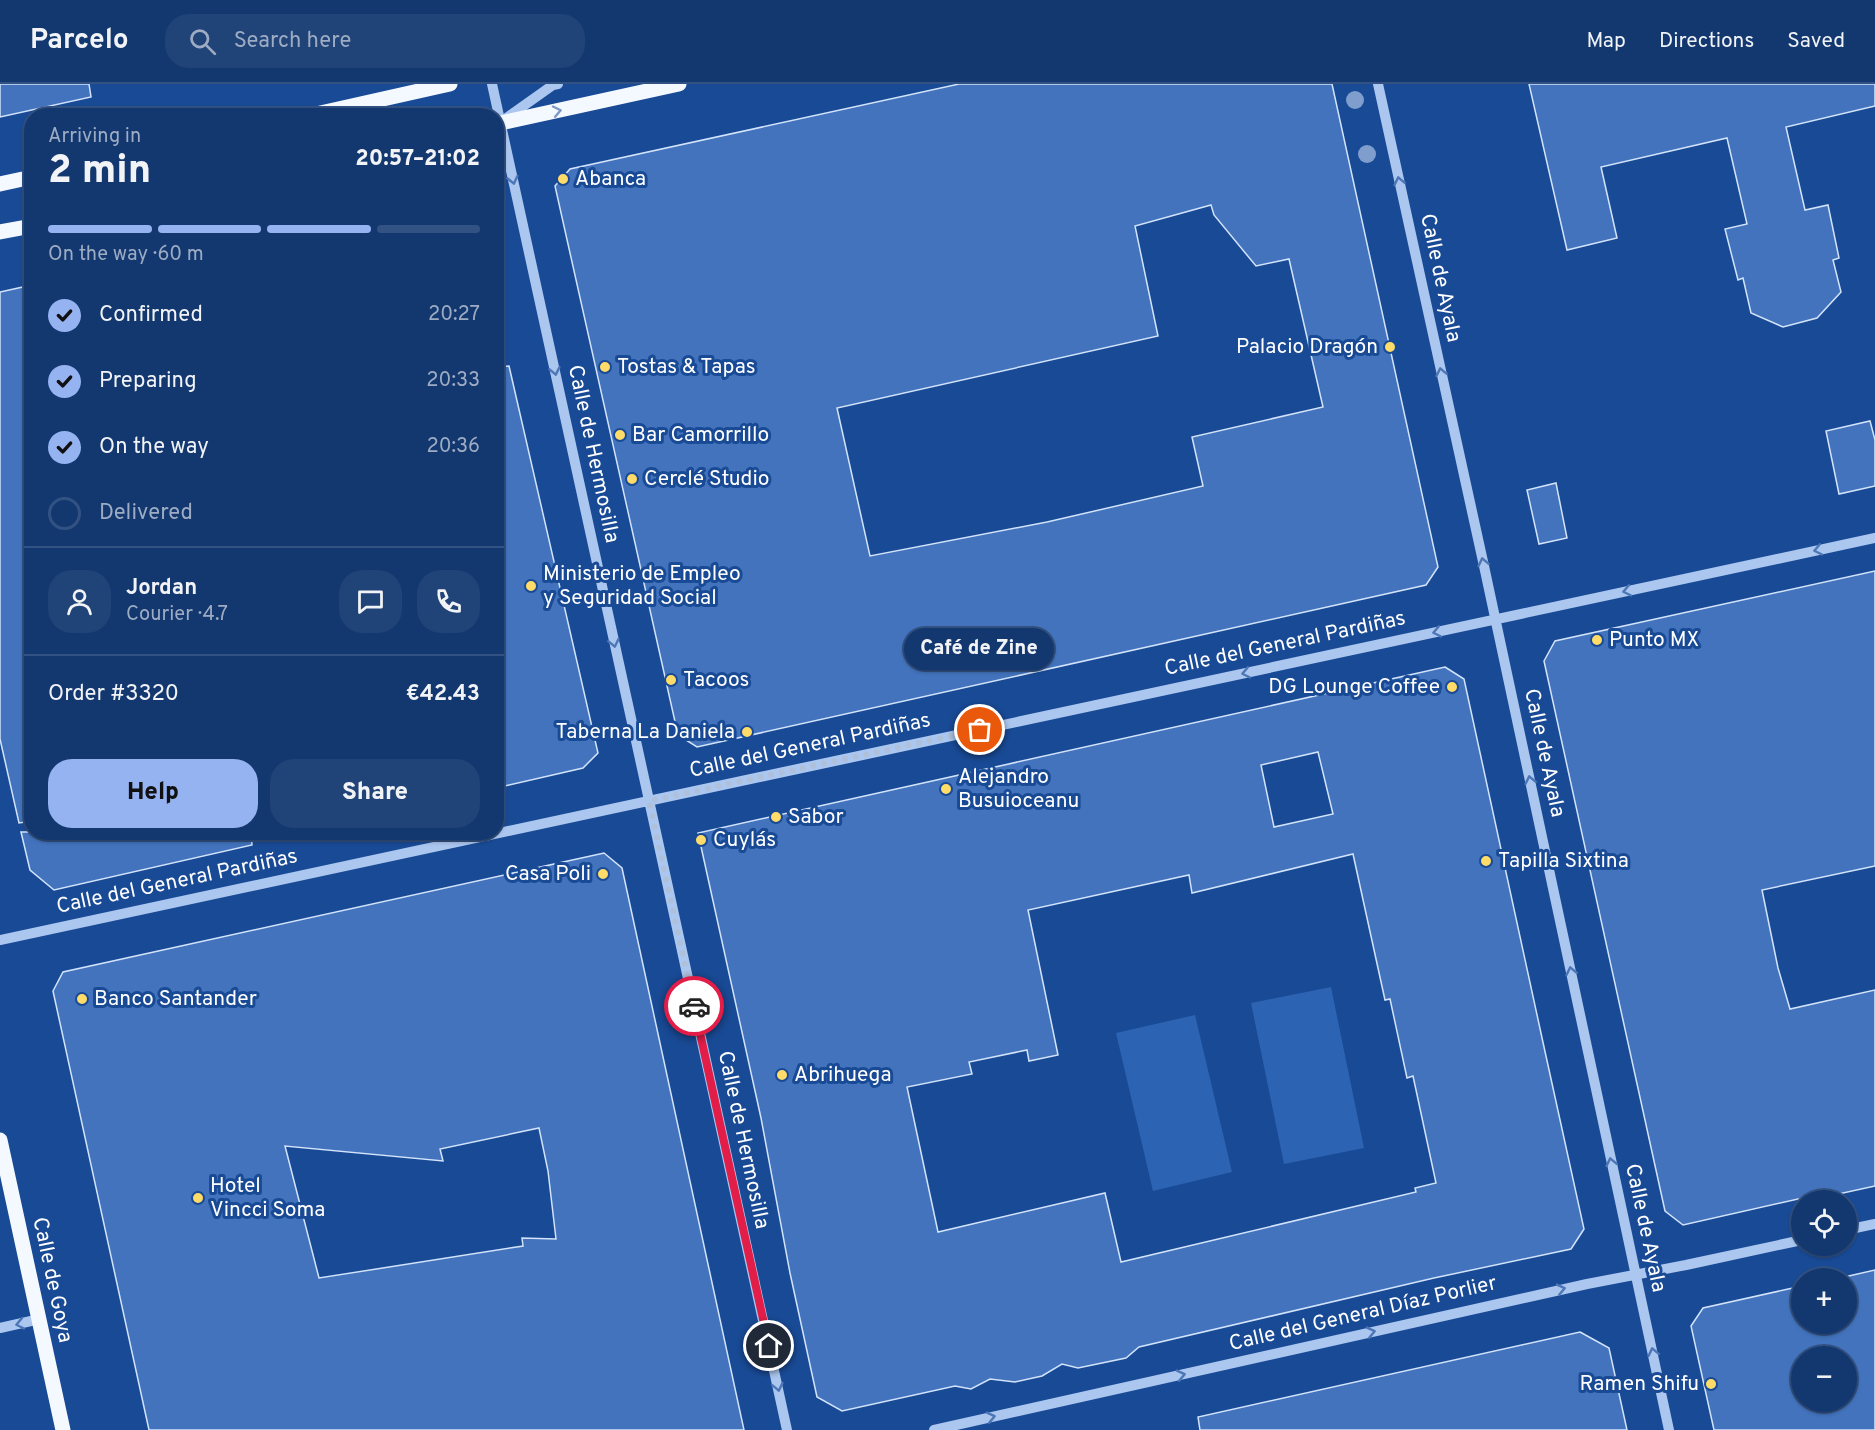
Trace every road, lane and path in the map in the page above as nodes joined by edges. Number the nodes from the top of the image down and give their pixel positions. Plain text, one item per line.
1 (450, 84) edge
2 (492, 84) edge
3 (558, 84) edge
4 (679, 84) edge
5 (1378, 84) edge
6 (343, 108) edge
7 (496, 108) edge
8 (504, 119) edge
9 (504, 122) edge
10 (504, 150) edge
11 (24, 179) edge
12 (0, 184) edge
13 (24, 228) edge
14 (0, 232) edge
15 (1875, 538) edge
16 (1496, 619) junction
17 (649, 801) junction
18 (504, 832) edge
19 (467, 840) edge
20 (0, 940) edge
21 (0, 1140) edge
22 (1875, 1224) edge
23 (1857, 1228) edge
24 (1791, 1242) edge
25 (1635, 1274) junction
26 (40, 1319) junction
27 (0, 1328) edge
28 (63, 1430) edge
29 (787, 1430) edge
30 (934, 1430) edge
31 (1670, 1430) edge

1 - 6 main road
2 - 7 street, Calle de Hermosilla
3 - 8 street
9 -> 4 main road
16 -> 5 street, Calle de Ayala
10 -> 17 street, Calle de Hermosilla
11 - 12 main road
13 - 14 main road
15 -> 16 street, Calle del General Pardiñas
16 -> 17 street, Calle del General Pardiñas
25 -> 16 street, Calle de Ayala
17 - 18 street, Calle del General Pardiñas
17 -> 29 street, Calle de Hermosilla
19 - 20 street, Calle del General Pardiñas
21 - 26 main road, Calle de Goya
22 - 23 street
24 - 25 street, Calle del General Díaz Porlier
30 -> 25 street, Calle del General Díaz Porlier
31 -> 25 street, Calle de Ayala
26 -> 27 street
26 - 28 main road, Calle de Goya

